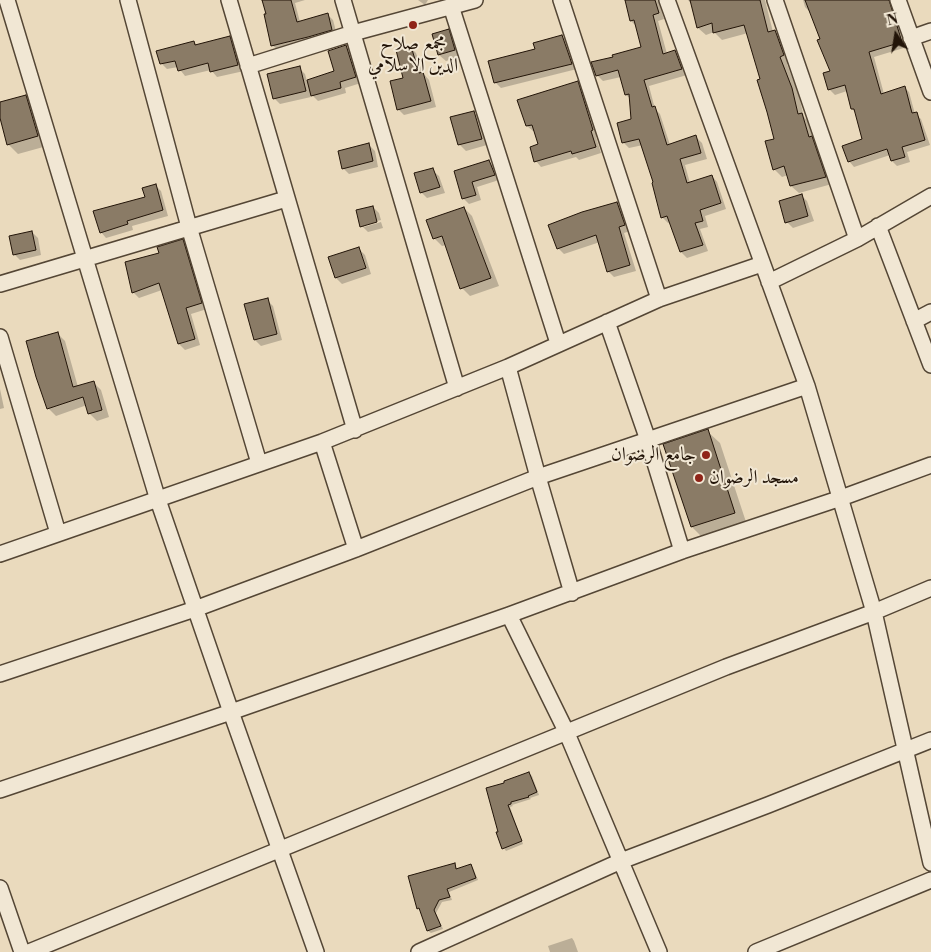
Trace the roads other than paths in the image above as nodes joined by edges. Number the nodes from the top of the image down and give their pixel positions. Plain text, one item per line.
1 (7, 0) edge
2 (128, 0) edge
3 (229, 0) edge
4 (343, 0) edge
5 (475, 0) edge
6 (561, 0) edge
7 (668, 0) edge
8 (775, 0) edge
9 (898, 0) edge
10 (451, 6) junction
11 (931, 31) edge
12 (353, 33) junction
13 (912, 38) junction
14 (248, 66) junction
15 (931, 92) edge
16 (931, 196) edge
17 (286, 199) junction
18 (878, 226) junction
19 (189, 227) junction
20 (857, 239) junction
21 (85, 259) junction
22 (762, 264) junction
23 (768, 282) junction
24 (0, 284) edge
25 (659, 299) junction
26 (931, 312) edge
27 (914, 321) junction
28 (608, 322) junction
29 (0, 337) edge
30 (558, 343) junction
31 (931, 365) edge
32 (508, 367) junction
33 (807, 386) junction
34 (457, 388) junction
35 (355, 430) junction
36 (648, 440) junction
37 (322, 442) junction
38 (259, 463) junction
39 (931, 465) edge
40 (538, 477) junction
41 (841, 498) junction
42 (158, 500) junction
43 (58, 533) junction
44 (356, 549) junction
45 (682, 551) junction
46 (0, 554) edge
47 (931, 588) edge
48 (572, 593) junction
49 (195, 609) junction
50 (874, 612) junction
51 (509, 616) junction
52 (0, 674) edge
53 (231, 712) junction
54 (566, 732) junction
55 (931, 740) edge
56 (906, 751) junction
57 (0, 790) edge
58 (281, 850) junction
59 (621, 861) junction
60 (931, 863) edge
61 (931, 880) edge
62 (0, 888) edge
63 (22, 952) edge
64 (29, 952) edge
65 (316, 952) edge
66 (419, 952) edge
67 (658, 952) edge
68 (756, 952) edge

1 - 21 street
2 - 19 street
3 - 14 street
4 - 12 street
5 - 10 street
6 - 25 street
7 - 22 street
8 - 20 street
9 - 13 street
10 - 12 street
10 - 30 street
11 - 13 street
12 - 14 street
12 - 34 street
13 - 15 street
14 - 17 street
16 - 18 street
17 - 19 street
17 - 35 street
18 - 20 street
18 - 27 street
19 - 21 street
19 - 38 street
20 - 23 street
21 - 24 street
21 - 42 street
22 - 23 street
22 - 25 street
23 - 33 street
25 - 28 street
26 - 27 street
27 - 31 street
28 - 30 street
28 - 36 street
29 - 43 street
30 - 32 street
32 - 34 street
32 - 40 street
33 - 36 street
33 - 41 street
34 - 35 street
35 - 37 street
36 - 40 street
36 - 45 street
37 - 38 street
37 - 44 street
38 - 42 street
39 - 41 street
40 - 44 street
40 - 48 street
41 - 45 street
41 - 50 street
42 - 43 street
42 - 49 street
43 - 46 street
44 - 49 street
45 - 48 street
47 - 50 street
48 - 51 street
49 - 52 street
49 - 53 street
50 - 54 street
50 - 56 street
51 - 53 street
51 - 54 street
53 - 57 street
53 - 58 street
54 - 58 street
54 - 59 street
55 - 56 street
56 - 59 street
56 - 60 street
58 - 64 street
58 - 65 street
59 - 66 street
59 - 67 street
61 - 68 street
62 - 63 street

